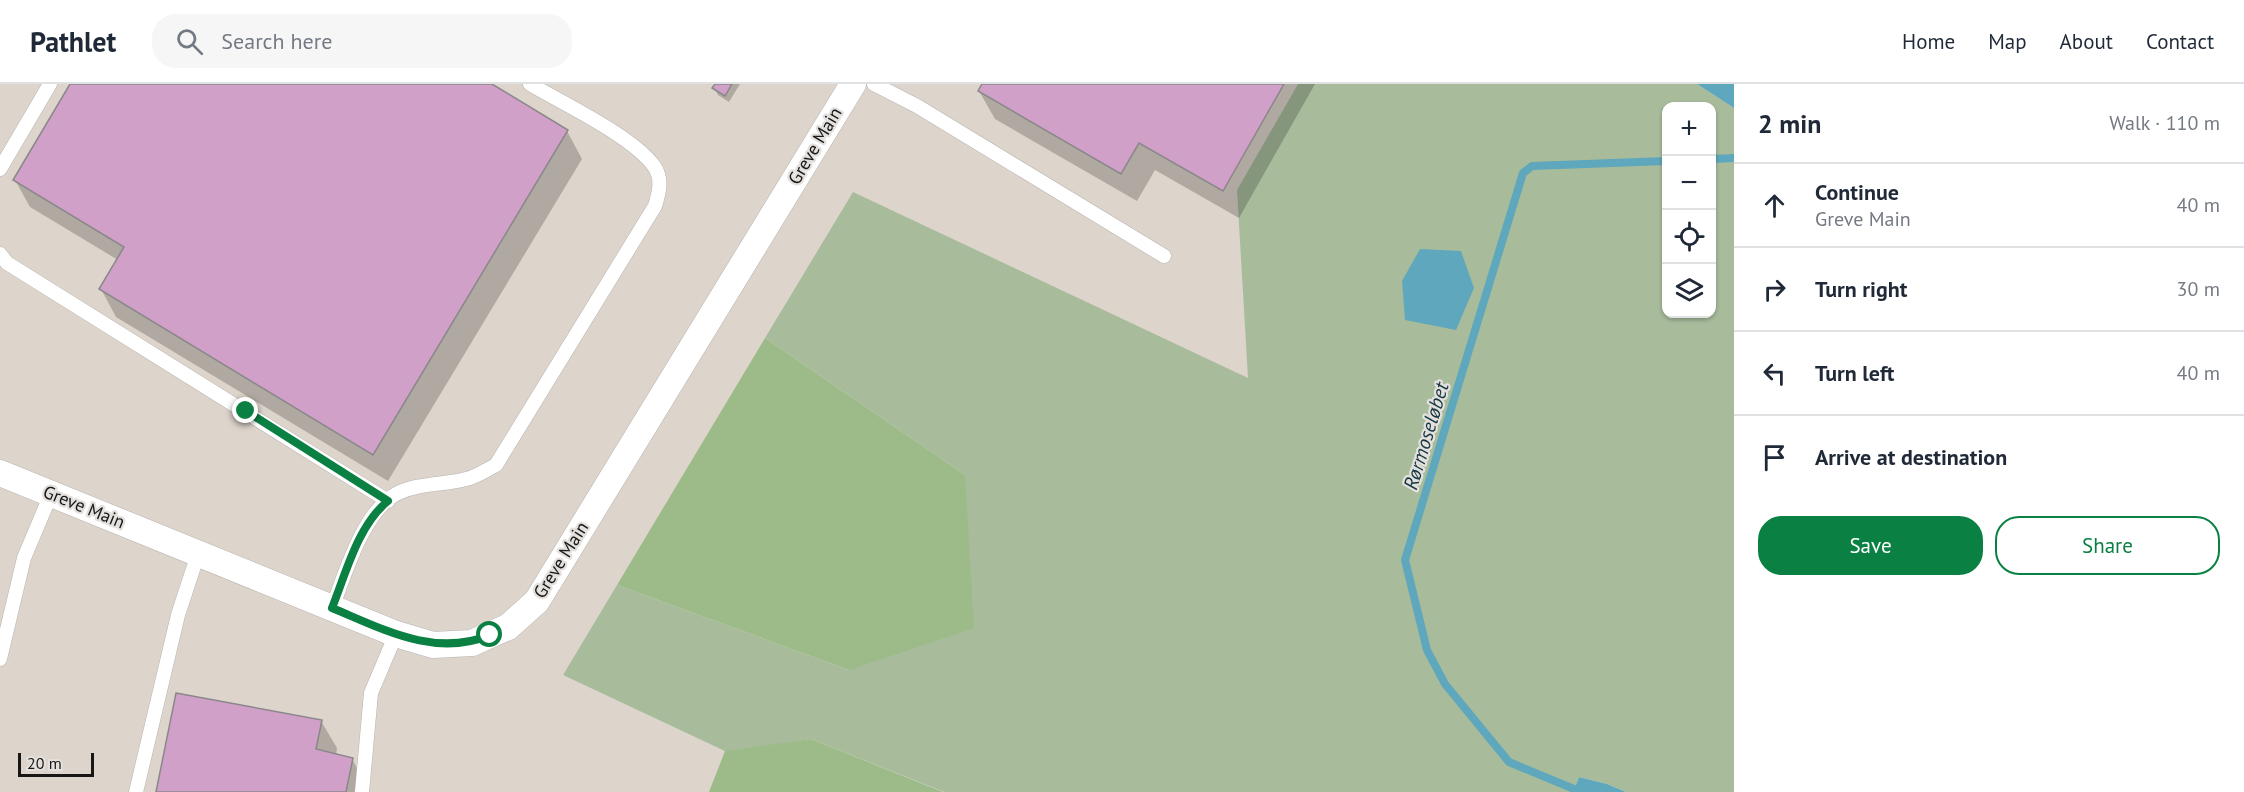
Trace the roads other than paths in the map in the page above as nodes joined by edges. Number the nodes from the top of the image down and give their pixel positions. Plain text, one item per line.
1 (50, 84) edge
2 (531, 84) edge
3 (853, 84) edge
4 (874, 84) edge
5 (0, 169) edge
6 (0, 254) edge
7 (1164, 256) dead end
8 (0, 472) edge
9 (51, 494) junction
10 (388, 501) junction
11 (198, 554) junction
12 (332, 608) junction
13 (396, 634) junction
14 (0, 659) edge
15 (136, 792) edge
16 (362, 792) edge

1 - 5 lane
2 - 10 lane
3 - 13 street, Greve Main
4 - 7 lane
6 - 10 lane
8 - 9 street, Greve Main
9 - 11 street, Greve Main
9 - 14 lane
10 - 12 lane
11 - 12 street, Greve Main
11 - 15 lane
12 - 13 street, Greve Main
13 - 16 lane

